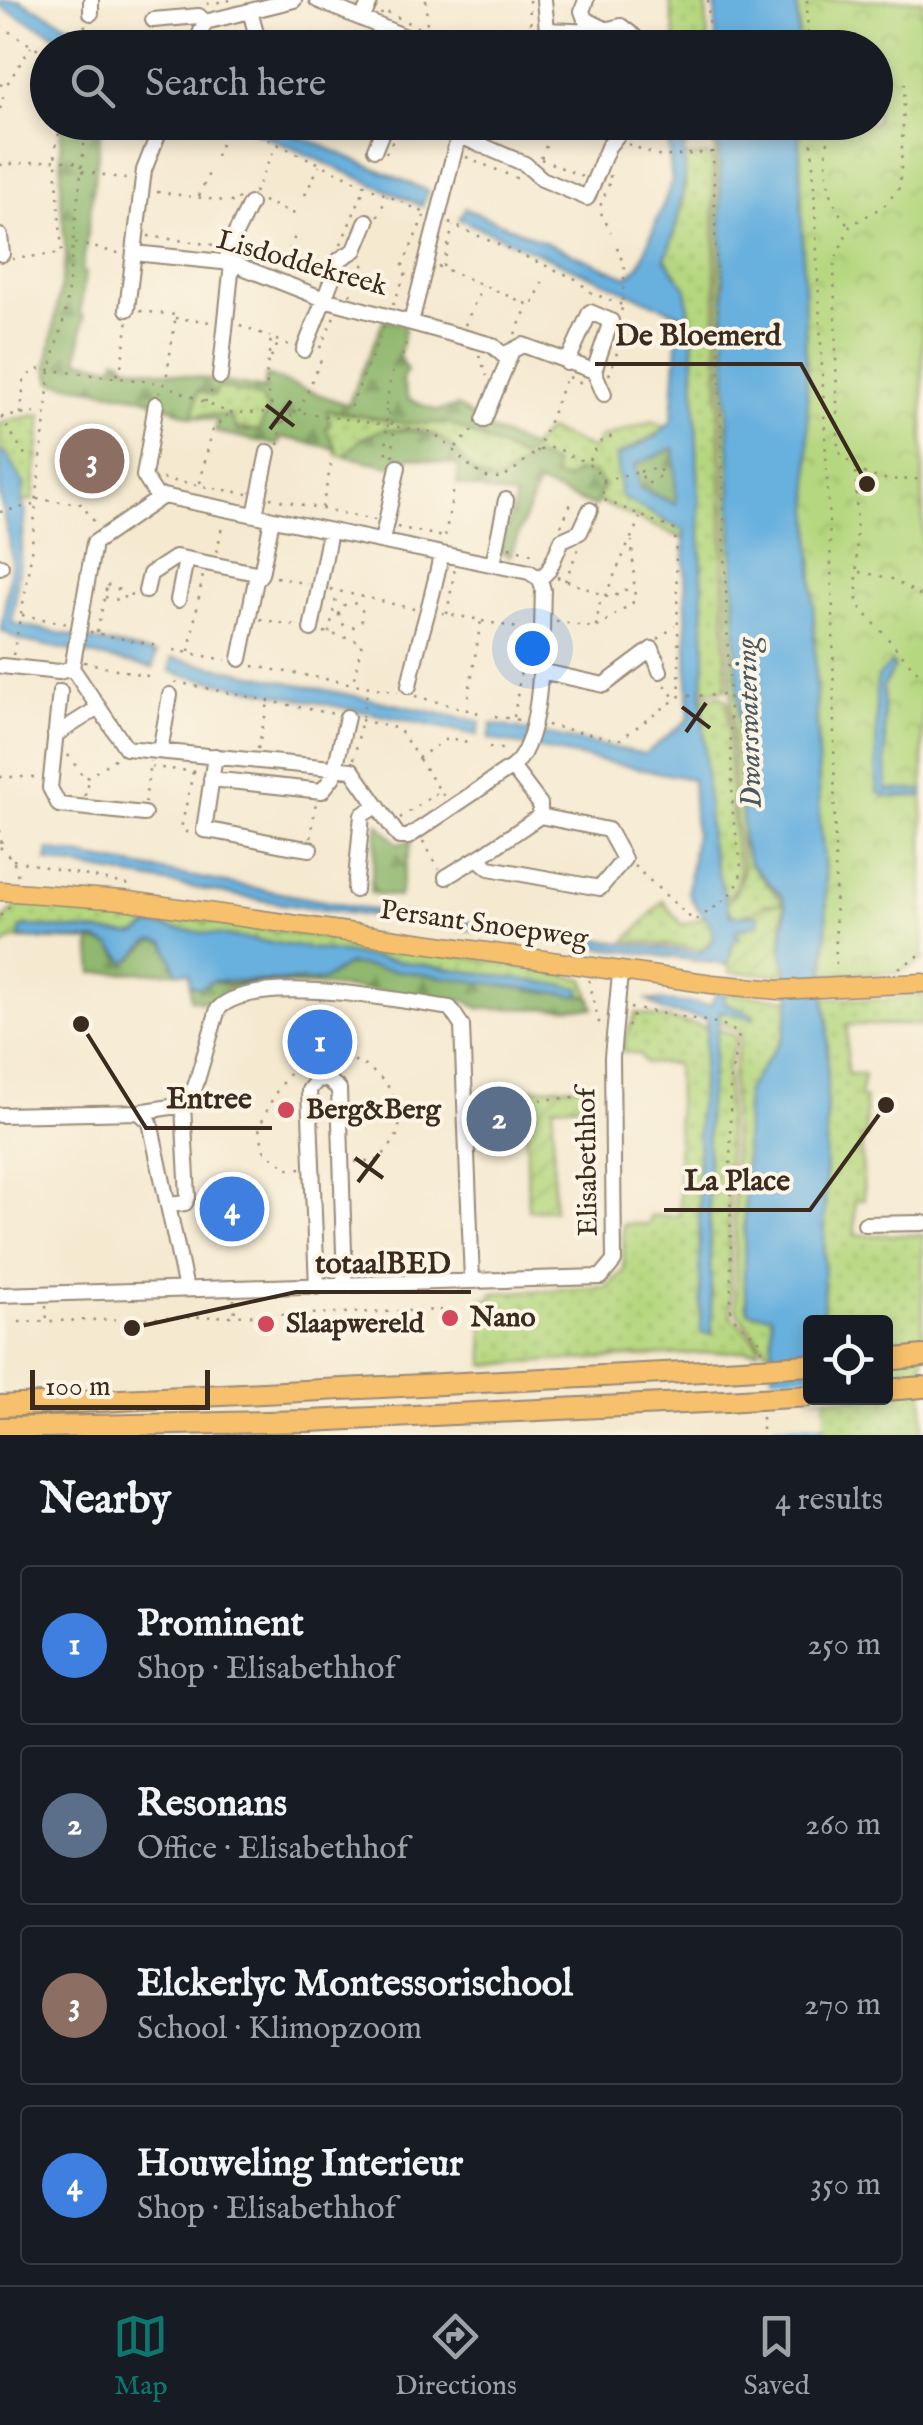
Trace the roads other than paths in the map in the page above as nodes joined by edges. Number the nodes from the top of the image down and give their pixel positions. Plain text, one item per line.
1 (294, 0) edge
2 (317, 0) edge
3 (371, 0) edge
4 (544, 0) edge
5 (584, 6) edge
6 (250, 11) junction
7 (362, 19) junction
8 (152, 20) dead end
9 (204, 22) junction
10 (603, 28) junction
11 (201, 30) edge
12 (255, 30) edge
13 (389, 30) edge
14 (547, 30) edge
15 (563, 30) edge
16 (582, 30) edge
17 (626, 30) edge
18 (156, 140) edge
19 (379, 140) edge
20 (457, 140) edge
21 (479, 140) edge
22 (616, 140) edge
23 (376, 149) dead end
24 (252, 200) road end
25 (367, 221) road end
26 (0, 236) edge
27 (129, 253) junction
28 (2, 254) edge
29 (229, 263) junction
30 (324, 300) junction
31 (127, 309) road end
32 (413, 329) junction
33 (304, 350) road end
34 (511, 353) junction
35 (570, 364) junction
36 (594, 371) junction
37 (220, 377) road end
38 (604, 394) dead end
39 (156, 404) dead end
40 (484, 420) road end
41 (268, 452) road end
42 (392, 467) road end
43 (155, 493) junction
44 (506, 500) dead end
45 (590, 510) dead end
46 (255, 515) junction
47 (272, 519) junction
48 (330, 530) junction
49 (382, 542) junction
50 (441, 554) junction
51 (186, 559) junction
52 (494, 564) junction
53 (261, 574) junction
54 (546, 574) junction
55 (146, 591) dead end
56 (178, 600) dead end
57 (311, 630) road end
58 (240, 659) dead end
59 (73, 661) junction
60 (1, 669) edge
61 (660, 670) road end
62 (540, 671) junction
63 (169, 686) road end
64 (409, 686) dead end
65 (60, 692) dead end
66 (98, 708) junction
67 (354, 719) road end
68 (55, 735) junction
69 (156, 751) junction
70 (214, 756) junction
71 (335, 767) junction
72 (512, 767) junction
73 (212, 777) junction
74 (376, 806) junction
75 (144, 814) road end
76 (540, 816) junction
77 (310, 849) road end
78 (484, 854) junction
79 (0, 878) edge
80 (446, 878) road end
81 (0, 889) edge
82 (355, 890) dead end
83 (68, 893) junction
84 (923, 970) edge
85 (620, 974) junction
86 (923, 982) edge
87 (895, 986) junction
88 (183, 1105) junction
89 (138, 1112) junction
90 (0, 1116) edge
91 (170, 1205) junction
92 (923, 1223) edge
93 (866, 1224) dead end
94 (472, 1281) junction
95 (345, 1286) junction
96 (317, 1287) junction
97 (186, 1290) junction
98 (0, 1295) edge
99 (923, 1356) edge
100 (893, 1359) edge
101 (803, 1365) edge
102 (923, 1387) edge
103 (893, 1389) edge
104 (803, 1396) edge
105 (0, 1406) edge
106 (0, 1428) edge

1 - 6 street
2 - 7 street
3 - 7 street
4 - 14 street
5 - 10 street
5 - 15 street
6 - 9 street
6 - 12 street
7 - 13 street
8 - 9 street
9 - 11 street
10 - 16 street
10 - 17 street
18 - 27 street
19 - 23 street
20 - 32 street
21 - 22 street
24 - 29 street
25 - 30 street
26 - 28 street
27 - 29 street, Lisdoddekreek
27 - 31 street
29 - 30 street, Lisdoddekreek
29 - 37 street
30 - 32 street, Lisdoddekreek
30 - 33 street
32 - 34 street, Lisdoddekreek
34 - 35 street, Lisdoddekreek
34 - 40 street
35 - 36 street
35 - 36 street
36 - 38 street
39 - 43 street
41 - 46 street
42 - 49 street
43 - 46 street
43 - 59 street
44 - 52 street
45 - 54 street
46 - 47 street
47 - 48 street
47 - 53 street
48 - 49 street
48 - 57 street
49 - 50 street
50 - 52 street
50 - 64 street
51 - 53 street
51 - 55 street
51 - 56 street
52 - 54 street
53 - 58 street
54 - 62 street
59 - 60 street
59 - 66 street
61 - 62 street
62 - 72 street
63 - 69 street
65 - 68 street
66 - 68 street
66 - 69 street
67 - 71 street
68 - 75 street
69 - 70 street
70 - 71 street
70 - 73 street
71 - 73 street
71 - 74 street
72 - 74 street
72 - 76 street
73 - 77 street
74 - 82 street
76 - 78 street
76 - 78 street
78 - 80 street
79 - 81 main road
79 - 83 main road, Persant Snoepweg
81 - 83 main road, Persant Snoepweg
83 - 85 main road, Persant Snoepweg
84 - 87 main road, Persant Snoepweg
85 - 87 main road, Persant Snoepweg
85 - 94 street, Elisabethhof
86 - 87 main road, Persant Snoepweg
88 - 89 street
88 - 91 street
88 - 94 street
89 - 90 street
89 - 91 street
91 - 97 street
92 - 93 street
94 - 95 street, Elisabethhof
95 - 96 street, Elisabethhof
95 - 96 street
96 - 97 street, Elisabethhof
97 - 98 street, Elisabethhof
99 - 100 highway
101 - 105 highway, bridge
102 - 103 highway
104 - 106 highway, bridge

